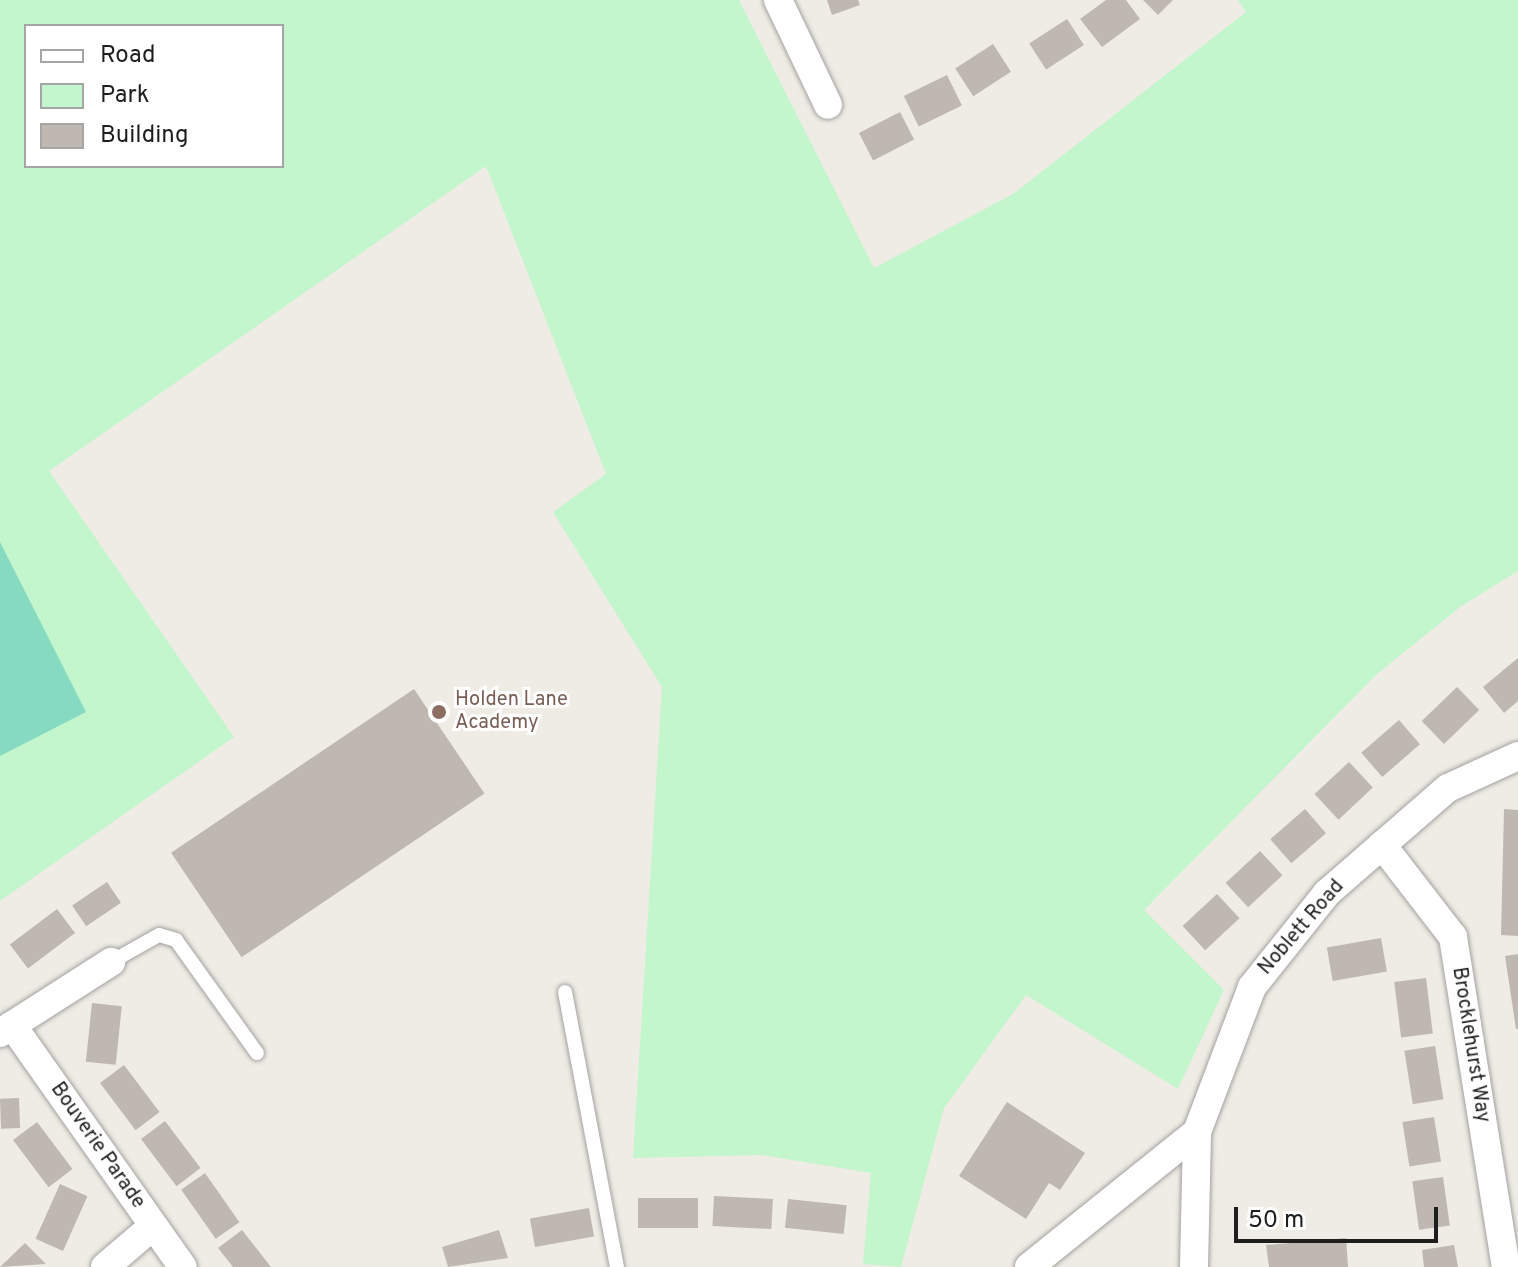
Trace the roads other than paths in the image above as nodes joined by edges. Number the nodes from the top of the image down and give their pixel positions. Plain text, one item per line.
1 (778, 0) edge
2 (828, 105) dead end
3 (1518, 756) edge
4 (1382, 845) junction
5 (111, 962) joint
6 (565, 992) dead end
7 (6, 1029) edge
8 (257, 1053) dead end
9 (1197, 1132) junction
10 (153, 1226) junction
11 (105, 1267) edge
12 (183, 1267) edge
13 (617, 1267) edge
14 (1029, 1267) edge
15 (1194, 1267) edge
16 (1506, 1267) edge

1 - 2 street
3 - 4 street, Noblett Road
4 - 9 street, Noblett Road
4 - 16 street, Brocklehurst Way
5 - 7 street, Bouverie Parade
5 - 8 lane
6 - 13 lane
7 - 10 street, Bouverie Parade
9 - 14 street
9 - 15 street, Noblett Road
10 - 11 street
10 - 12 street, Bouverie Parade

